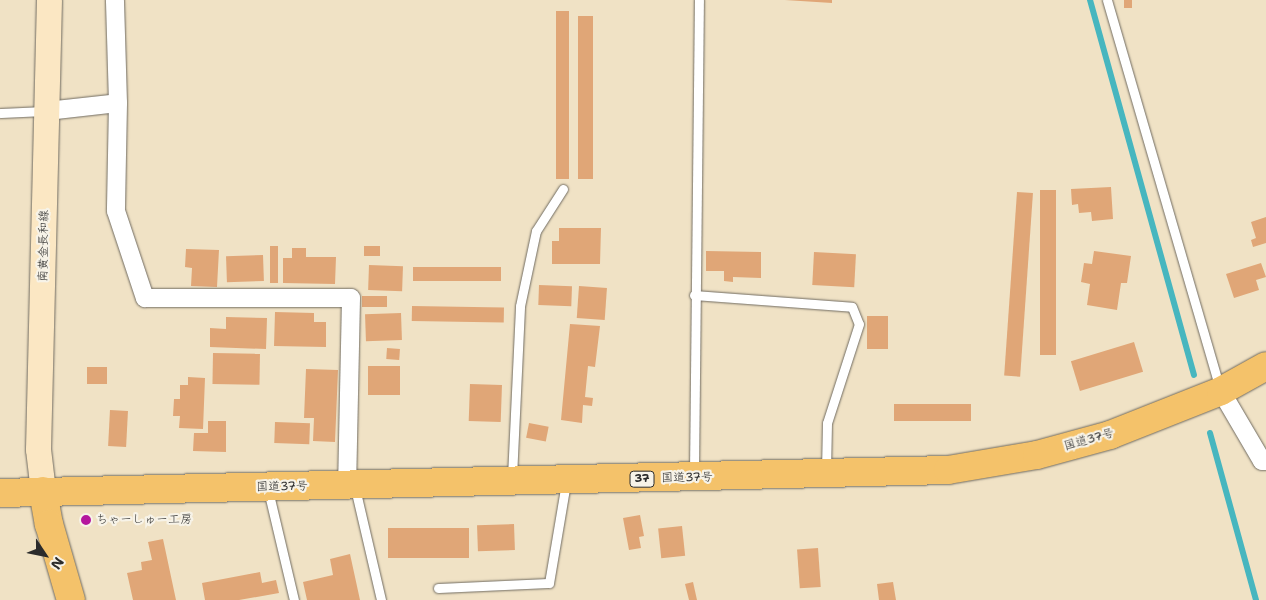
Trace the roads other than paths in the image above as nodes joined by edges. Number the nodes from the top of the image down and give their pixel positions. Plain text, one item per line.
1 (115, 0) edge
2 (699, 0) edge
3 (1106, 0) edge
4 (46, 5) edge
5 (118, 103) junction
6 (47, 111) junction
7 (0, 114) edge
8 (563, 189) dead end
9 (694, 295) junction
10 (1266, 366) edge
11 (1221, 391) junction
12 (1266, 461) edge
13 (826, 474) junction
14 (694, 477) junction
15 (566, 481) junction
16 (512, 482) junction
17 (351, 486) junction
18 (267, 487) junction
19 (43, 491) junction
20 (0, 493) edge
21 (438, 588) dead end
22 (71, 600) edge
23 (294, 600) edge
24 (381, 600) edge

1 - 5 street
2 - 9 lane
3 - 11 lane
4 - 6 main road, 南黄金長和線
5 - 6 street
5 - 17 street
6 - 7 lane
6 - 19 main road, 南黄金長和線
8 - 16 lane
9 - 13 lane
9 - 14 lane
10 - 11 highway, 国道37号 / 37
11 - 12 street
11 - 13 highway, 国道37号 / 37
13 - 14 highway, 国道37号 / 37
14 - 15 highway, 国道37号 / 37
15 - 16 highway, 国道37号 / 37
15 - 21 lane
16 - 17 highway, 国道37号 / 37
17 - 18 highway, 国道37号 / 37
17 - 24 lane
18 - 19 highway, 国道37号 / 37
18 - 23 lane
19 - 20 highway, 国道37号 / 37
19 - 22 highway

